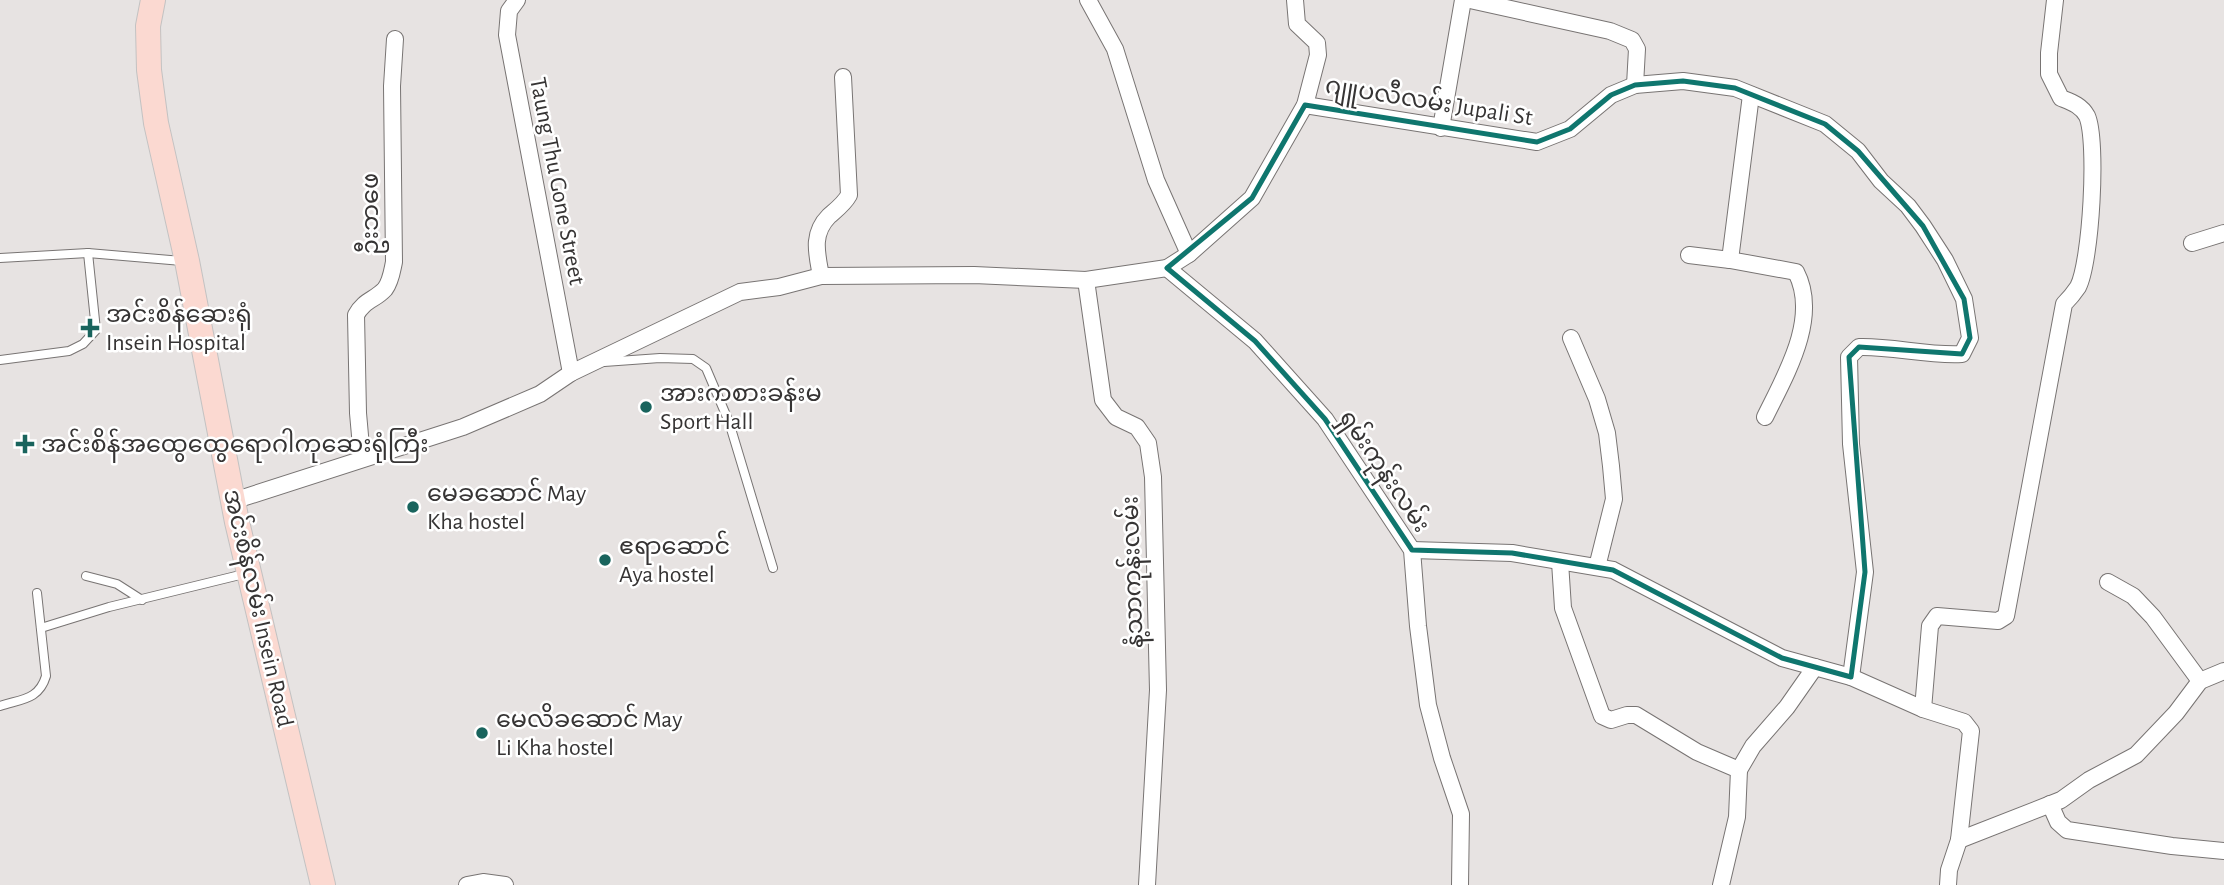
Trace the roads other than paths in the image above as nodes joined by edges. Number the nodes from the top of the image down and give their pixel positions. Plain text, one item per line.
1 (153, 0) edge
2 (517, 0) edge
3 (1088, 0) edge
4 (1295, 0) edge
5 (1463, 0) edge
6 (1470, 0) edge
7 (2055, 0) edge
8 (395, 39) dead end
9 (843, 77) dead end
10 (1635, 85) junction
11 (1751, 94) junction
12 (1305, 104) junction
13 (1441, 128) junction
14 (2224, 233) edge
15 (2192, 243) dead end
16 (88, 253) junction
17 (1189, 254) junction
18 (1689, 254) dead end
19 (0, 258) edge
20 (1730, 260) junction
21 (187, 261) junction
22 (1167, 268) junction
23 (821, 276) junction
24 (1086, 280) junction
25 (1571, 338) dead end
26 (0, 360) edge
27 (593, 363) junction
28 (571, 373) junction
29 (1765, 417) dead end
30 (362, 458) junction
31 (233, 501) junction
32 (1412, 550) junction
33 (1560, 562) junction
34 (1597, 567) junction
35 (773, 568) dead end
36 (250, 572) junction
37 (86, 576) dead end
38 (2108, 583) dead end
39 (37, 593) dead end
40 (142, 600) junction
41 (41, 628) junction
42 (1815, 667) junction
43 (2224, 671) edge
44 (1851, 677) junction
45 (2200, 681) junction
46 (0, 706) edge
47 (1923, 709) junction
48 (1739, 770) junction
49 (2050, 804) junction
50 (1959, 839) junction
51 (2224, 850) edge
52 (323, 885) edge
53 (467, 885) edge
54 (505, 885) edge
55 (1147, 885) edge
56 (1460, 885) edge
57 (1721, 885) edge
58 (1948, 885) edge

1 - 21 main road, အင်းစိန်လမ်း Insein Road
2 - 28 street, Taung Thu Gone Street
3 - 17 street
4 - 12 street
5 - 13 street
6 - 10 street
7 - 47 street
8 - 30 street, ဦးဘဖေ
9 - 23 street
10 - 11 street, ဂျူပလီလမ်း Jupali St
10 - 13 street, ဂျူပလီလမ်း Jupali St
11 - 20 street
11 - 44 street, ဂျူပလီလမ်း Jupali St
12 - 13 street, ဂျူပလီလမ်း Jupali St
12 - 17 street
14 - 15 street
16 - 19 lane
16 - 21 lane
16 - 26 lane
17 - 22 street
18 - 20 street
20 - 29 street
21 - 31 main road, အင်းစိန်လမ်း Insein Road
22 - 24 street
22 - 32 street, ရှမ်းကုန်းလမ်း
23 - 24 street
23 - 27 street
24 - 55 street, နံ့သာကုန်းလမ်း
25 - 34 street
27 - 28 street
27 - 35 lane
28 - 30 street
30 - 31 street
31 - 36 main road, အင်းစိန်လမ်း Insein Road
32 - 33 street
32 - 56 street, ရှမ်းကုန်းလမ်း
33 - 34 street
33 - 48 street
34 - 42 street
36 - 40 lane
36 - 52 main road, အင်းစိန်လမ်း Insein Road
37 - 40 lane
38 - 45 street
39 - 41 lane
40 - 41 lane
41 - 46 lane
42 - 44 street
42 - 48 street
43 - 45 street
44 - 47 street
45 - 49 street
47 - 50 street
48 - 57 street
49 - 50 street
49 - 51 street
50 - 58 street
53 - 54 street

